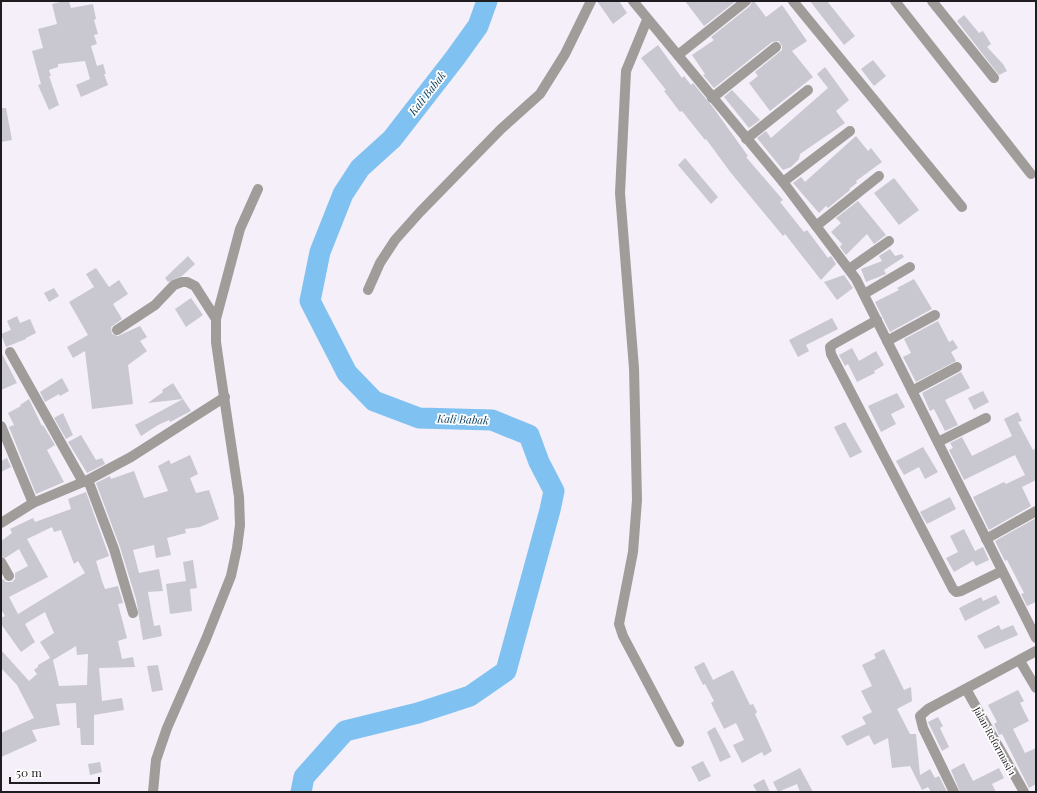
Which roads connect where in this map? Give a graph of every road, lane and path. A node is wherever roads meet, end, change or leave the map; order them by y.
1 (591, 1) edge
2 (633, 1) edge
3 (746, 1) edge
4 (793, 1) edge
5 (895, 1) edge
6 (932, 1) edge
7 (647, 20) junction
8 (776, 46) dead end
9 (678, 56) junction
10 (994, 78) dead end
11 (808, 90) dead end
12 (712, 98) junction
13 (850, 130) dead end
14 (746, 140) junction
15 (1031, 174) dead end
16 (879, 176) dead end
17 (783, 182) junction
18 (258, 189) dead end
19 (962, 207) dead end
20 (816, 226) junction
21 (889, 241) dead end
22 (910, 267) dead end
23 (849, 269) junction
24 (368, 290) dead end
25 (864, 294) junction
26 (935, 316) dead end
27 (216, 319) junction
28 (877, 320) junction
29 (117, 330) dead end
30 (887, 341) junction
31 (10, 352) dead end
32 (957, 367) dead end
33 (912, 391) junction
34 (225, 397) junction
35 (986, 418) dead end
36 (1, 426) edge
37 (938, 442) junction
38 (85, 481) junction
39 (33, 503) junction
40 (1036, 511) edge
41 (1, 523) edge
42 (986, 539) junction
43 (1, 562) edge
44 (1002, 571) junction
45 (9, 576) dead end
46 (133, 614) dead end
47 (1036, 638) edge
48 (1036, 651) edge
49 (1020, 661) junction
50 (1036, 688) edge
51 (966, 689) junction
52 (679, 742) dead end
53 (153, 792) edge
54 (954, 792) edge
55 (1024, 792) edge

1 - 24 street
2 - 7 street
3 - 9 street
4 - 19 street
5 - 15 street
6 - 10 street
7 - 9 street
7 - 52 street
8 - 12 street
9 - 12 street
11 - 14 street
12 - 14 street
13 - 17 street
14 - 17 street
16 - 20 street
17 - 20 street
18 - 27 street
20 - 23 street
21 - 23 street
22 - 25 street
23 - 25 street
25 - 28 street
26 - 30 street
27 - 29 street
27 - 34 street
28 - 30 street
28 - 44 street
30 - 33 street
31 - 38 street
32 - 33 street
33 - 37 street
34 - 38 street
34 - 53 street
35 - 37 street
36 - 39 street
37 - 42 street
38 - 39 street
38 - 46 street
39 - 41 street
40 - 42 street
42 - 44 street
43 - 45 street
44 - 47 street
48 - 49 street
49 - 50 street
49 - 51 street
51 - 54 street
51 - 55 street, Jalan Reformasi 1

